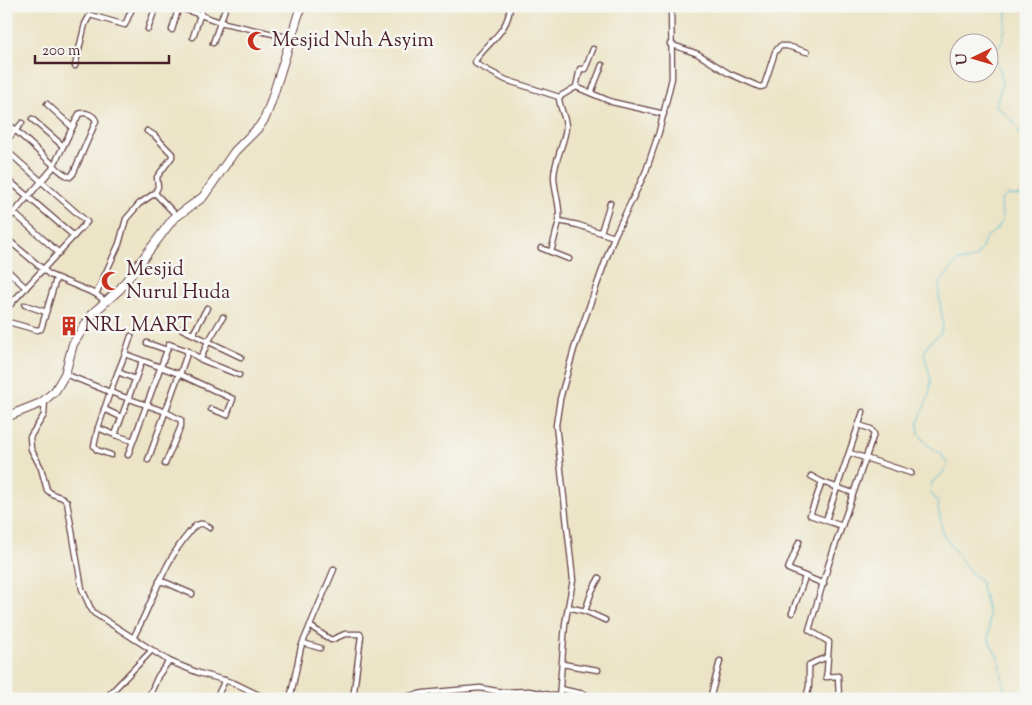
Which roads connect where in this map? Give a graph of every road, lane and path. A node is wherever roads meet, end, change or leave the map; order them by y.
1 (132, 6) edge
2 (156, 6) edge
3 (203, 6) edge
4 (226, 6) edge
5 (302, 6) edge
6 (510, 6) edge
7 (671, 6) edge
8 (178, 7) edge
9 (200, 15) junction
10 (220, 22) junction
11 (148, 29) dead end
12 (172, 30) dead end
13 (192, 38) dead end
14 (292, 38) junction
15 (213, 43) dead end
16 (670, 44) junction
17 (593, 49) dead end
18 (807, 52) dead end
19 (602, 64) dead end
20 (75, 66) dead end
21 (576, 87) junction
22 (591, 94) junction
23 (559, 97) junction
24 (47, 104) dead end
25 (664, 114) junction
26 (32, 119) dead end
27 (6, 122) edge
28 (22, 123) dead end
29 (72, 127) junction
30 (16, 130) junction
31 (147, 132) dead end
32 (6, 141) edge
33 (63, 146) junction
34 (6, 150) edge
35 (54, 165) junction
36 (6, 178) edge
37 (42, 182) junction
38 (155, 193) junction
39 (28, 198) junction
40 (610, 203) dead end
41 (6, 206) edge
42 (15, 213) junction
43 (176, 215) junction
44 (559, 221) junction
45 (6, 222) edge
46 (601, 232) junction
47 (74, 236) junction
48 (614, 237) junction
49 (6, 238) edge
50 (542, 248) dead end
51 (550, 252) junction
52 (58, 253) junction
53 (570, 259) dead end
54 (6, 270) edge
55 (42, 270) junction
56 (56, 279) junction
57 (26, 288) junction
58 (96, 294) junction
59 (6, 298) edge
60 (106, 302) junction
61 (12, 303) junction
62 (25, 306) dead end
63 (207, 308) dead end
64 (6, 309) edge
65 (46, 312) junction
66 (223, 317) dead end
67 (12, 323) dead end
68 (182, 329) dead end
69 (194, 334) junction
70 (131, 336) dead end
71 (208, 342) junction
72 (147, 343) dead end
73 (167, 350) junction
74 (188, 351) junction
75 (125, 354) junction
76 (241, 357) dead end
77 (201, 358) junction
78 (142, 361) junction
79 (160, 368) junction
80 (118, 372) junction
81 (65, 374) junction
82 (180, 374) junction
83 (239, 375) dead end
84 (135, 379) junction
85 (110, 392) junction
86 (128, 397) junction
87 (45, 400) junction
88 (147, 404) junction
89 (104, 409) junction
90 (210, 409) dead end
91 (166, 412) junction
92 (863, 412) dead end
93 (6, 417) edge
94 (121, 417) junction
95 (859, 425) junction
96 (98, 428) junction
97 (114, 435) junction
98 (133, 441) junction
99 (850, 453) junction
100 (111, 455) dead end
101 (128, 455) dead end
102 (866, 458) junction
103 (148, 460) dead end
104 (165, 464) dead end
105 (912, 474) dead end
106 (811, 476) dead end
107 (822, 482) junction
108 (838, 487) junction
109 (853, 493) junction
110 (826, 520) junction
111 (842, 526) junction
112 (210, 528) dead end
113 (798, 542) dead end
114 (334, 569) dead end
115 (805, 576) junction
116 (599, 578) dead end
117 (159, 581) junction
118 (824, 584) junction
119 (192, 594) dead end
120 (568, 607) junction
121 (585, 611) junction
122 (792, 613) dead end
123 (605, 620) dead end
124 (310, 626) junction
125 (133, 638) junction
126 (303, 643) junction
127 (320, 648) dead end
128 (152, 650) junction
129 (828, 657) junction
130 (169, 661) junction
131 (720, 661) dead end
132 (562, 664) junction
133 (598, 670) dead end
134 (225, 680) junction
135 (560, 690) junction
136 (532, 692) junction
137 (559, 698) edge
138 (105, 699) edge
139 (148, 699) edge
140 (216, 699) edge
141 (267, 699) edge
142 (290, 699) edge
143 (353, 699) edge
144 (395, 699) edge
145 (531, 699) edge
146 (596, 699) edge
147 (710, 699) edge
148 (806, 699) edge
149 (839, 699) edge

1 - 20 street
2 - 11 street
3 - 9 street
4 - 10 street
5 - 14 main road
6 - 23 street
7 - 16 street
8 - 9 street
8 - 12 street
9 - 10 street
9 - 13 street
10 - 14 street
10 - 15 street
14 - 43 main road
16 - 18 street
16 - 25 street
17 - 21 street
19 - 22 street
21 - 22 street
21 - 23 street
22 - 25 street
23 - 44 street
24 - 29 street
25 - 48 street
26 - 33 street
27 - 30 street
28 - 30 street
29 - 33 street
29 - 35 street
30 - 32 street
30 - 35 street
31 - 38 street
33 - 35 street
34 - 37 street
35 - 37 street
36 - 39 street
37 - 39 street
37 - 47 street
38 - 43 street
38 - 58 street
39 - 42 street
39 - 47 street
40 - 46 street
41 - 42 street
42 - 45 street
42 - 52 street
43 - 60 main road
44 - 46 street
44 - 51 street
46 - 48 street
47 - 52 street
48 - 120 street
49 - 55 street
50 - 51 street
51 - 53 street
52 - 55 street
54 - 57 street
55 - 56 street
55 - 57 street
56 - 58 street
56 - 65 street
57 - 61 street
58 - 60 street
59 - 61 street
60 - 81 main road
61 - 64 street
62 - 65 street
63 - 69 street
65 - 67 street
66 - 71 street
68 - 69 street
69 - 71 street
70 - 75 street
71 - 76 street
71 - 77 street
72 - 73 street
73 - 74 street
73 - 79 street
74 - 77 street
74 - 82 street
75 - 78 street
75 - 80 street
77 - 83 street
78 - 79 street
78 - 84 street
79 - 82 street
79 - 88 street
80 - 84 street
80 - 85 street
81 - 85 street
81 - 87 main road
82 - 90 street
82 - 91 street
84 - 86 street
85 - 86 street
85 - 89 street
86 - 88 street
86 - 94 street
87 - 93 main road
87 - 125 street
88 - 91 street
88 - 98 street
89 - 94 street
89 - 96 street
91 - 103 street
91 - 104 street
92 - 95 street
94 - 97 street
95 - 99 street
95 - 102 street
96 - 97 street
96 - 100 street
97 - 98 street
98 - 101 street
99 - 102 street
99 - 108 street
102 - 105 street
102 - 109 street
106 - 107 street
107 - 108 street
107 - 110 street
108 - 109 street
108 - 110 street
109 - 111 street
110 - 111 street
111 - 118 street
112 - 117 street
113 - 115 street
114 - 124 street
115 - 118 street
115 - 122 street
116 - 121 street
117 - 119 street
117 - 125 street
118 - 129 street
120 - 121 street
120 - 132 street
121 - 123 street
124 - 126 street
124 - 143 street
125 - 128 street
126 - 127 street
126 - 142 street
128 - 130 street
128 - 138 street
129 - 148 street
129 - 149 street
130 - 134 street
130 - 139 street
131 - 147 street
132 - 133 street
132 - 135 street
134 - 140 street
134 - 141 street
135 - 137 street
135 - 146 street
136 - 137 street
136 - 144 street
136 - 145 street

